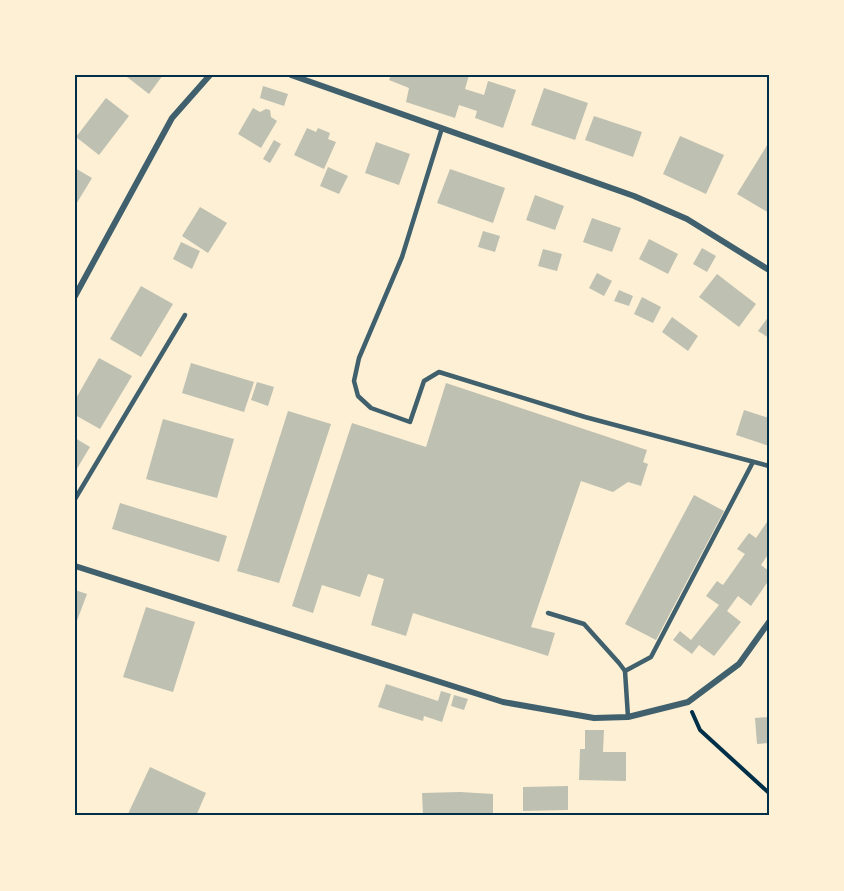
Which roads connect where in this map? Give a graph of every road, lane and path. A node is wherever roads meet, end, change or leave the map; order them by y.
1 (210, 75) edge
2 (291, 75) edge
3 (442, 128) junction
4 (769, 270) edge
5 (75, 296) edge
6 (185, 315) dead end
7 (753, 462) junction
8 (769, 466) edge
9 (75, 499) edge
10 (75, 566) edge
11 (548, 613) dead end
12 (769, 622) edge
13 (625, 670) junction
14 (688, 702) junction
15 (628, 717) junction
16 (769, 793) edge

1 - 5 street
2 - 3 street
3 - 4 street
3 - 7 lane
6 - 9 lane
7 - 8 lane
7 - 13 lane
10 - 15 street
11 - 13 lane
12 - 14 street
13 - 15 lane
14 - 15 street
14 - 16 path

